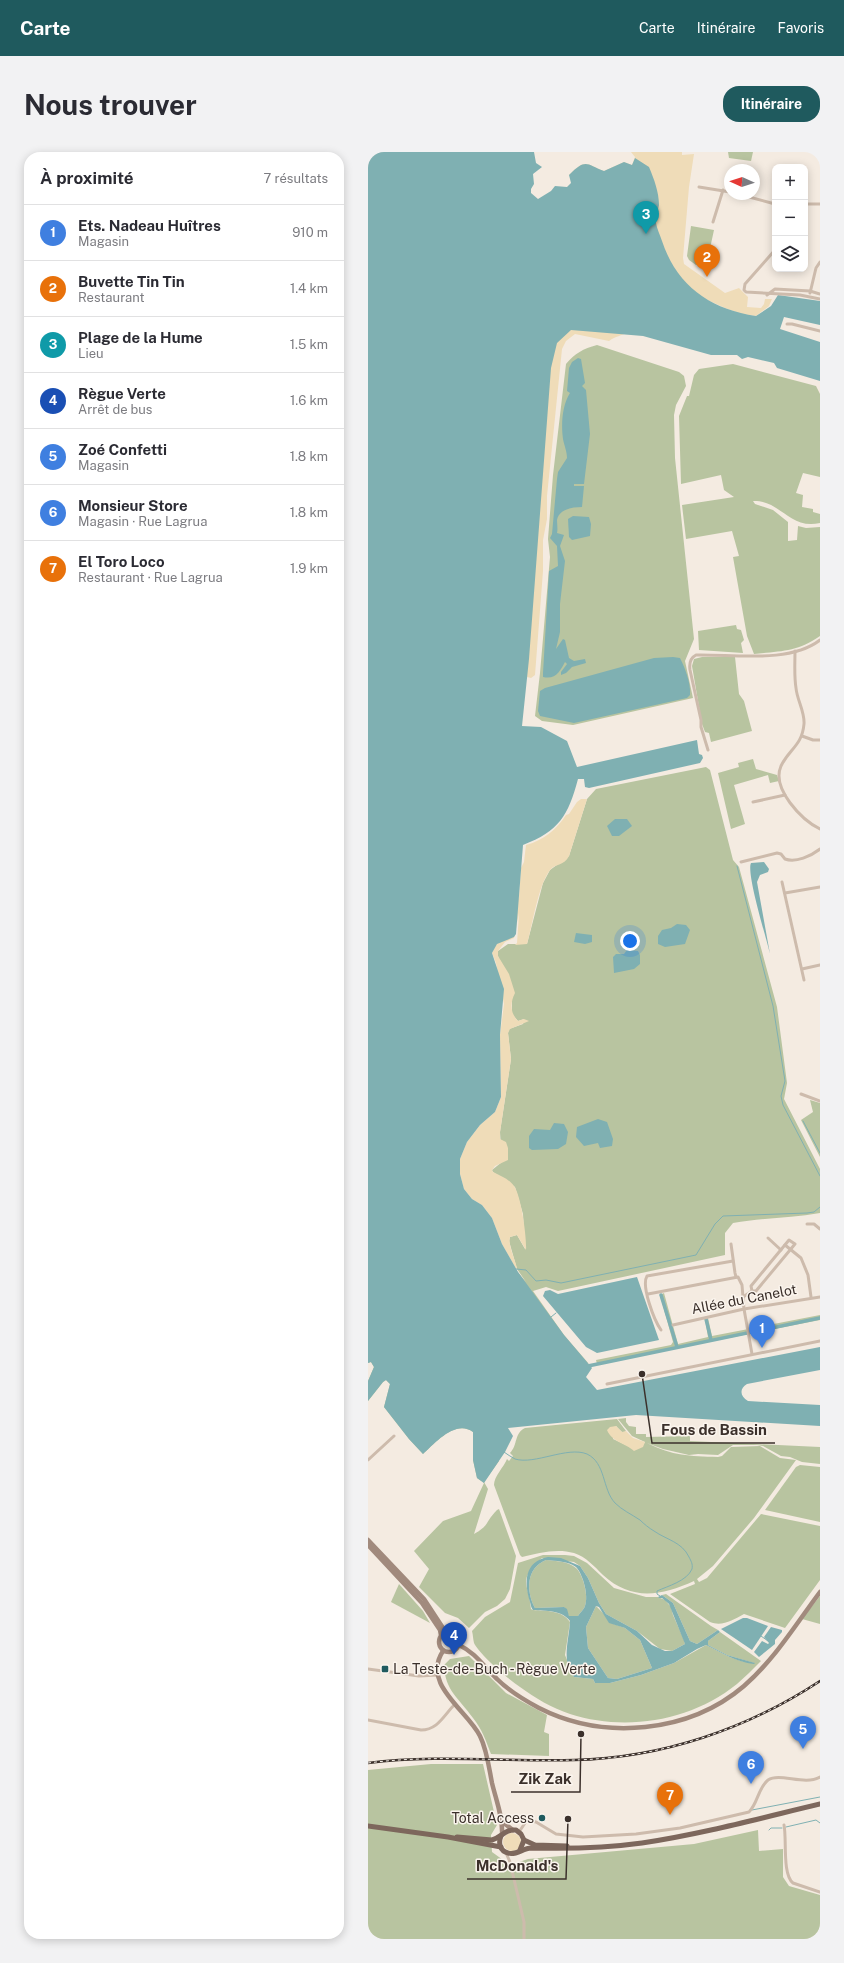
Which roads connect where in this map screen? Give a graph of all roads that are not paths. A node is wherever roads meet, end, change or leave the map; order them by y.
1 (699, 188) dead end
2 (722, 190) joint
3 (760, 200) edge
4 (772, 203) edge
5 (808, 204) edge
6 (820, 204) edge
7 (713, 222) dead end
8 (772, 253) edge
9 (820, 262) edge
10 (810, 291) junction
11 (820, 294) edge
12 (767, 295) junction
13 (809, 296) junction
14 (820, 299) edge
15 (787, 324) dead end
16 (820, 331) edge
17 (820, 640) edge
18 (795, 651) junction
19 (802, 736) junction
20 (820, 740) edge
21 (708, 750) dead end
22 (785, 795) junction
23 (753, 802) dead end
24 (820, 830) edge
25 (820, 849) edge
26 (741, 862) dead end
27 (782, 882) dead end
28 (820, 887) edge
29 (785, 893) junction
30 (820, 965) edge
31 (802, 969) junction
32 (804, 980) dead end
33 (801, 1094) dead end
34 (820, 1101) edge
35 (807, 1224) dead end
36 (820, 1229) edge
37 (768, 1238) dead end
38 (731, 1244) dead end
39 (785, 1245) junction
40 (790, 1249) junction
41 (781, 1250) junction
42 (733, 1261) junction
43 (736, 1277) junction
44 (752, 1291) junction
45 (648, 1294) junction
46 (743, 1297) junction
47 (812, 1297) junction
48 (820, 1297) edge
49 (744, 1309) junction
50 (673, 1325) dead end
51 (661, 1330) dead end
52 (820, 1341) edge
53 (752, 1354) junction
54 (608, 1384) dead end
55 (394, 1436) dead end
56 (368, 1460) edge
57 (368, 1540) edge
58 (368, 1545) edge
59 (820, 1592) edge
60 (448, 1631) junction
61 (441, 1635) junction
62 (459, 1645) junction
63 (443, 1651) junction
64 (368, 1669) edge
65 (438, 1675) junction
66 (455, 1704) junction
67 (368, 1720) edge
68 (820, 1777) edge
69 (820, 1804) edge
70 (500, 1815) junction
71 (784, 1825) dead end
72 (368, 1826) edge
73 (516, 1831) junction
74 (502, 1835) junction
75 (448, 1837) junction
76 (524, 1840) junction
77 (501, 1847) junction
78 (582, 1847) junction
79 (505, 1852) junction
80 (517, 1852) junction
81 (510, 1865) junction
82 (820, 1892) edge
83 (524, 1939) edge

1 - 2 street
2 - 7 street
3 - 4 street
5 - 6 street
8 - 12 street
9 - 10 street
10 - 11 street
10 - 12 street
10 - 13 street
12 - 13 street
13 - 14 street
15 - 16 street
17 - 18 street
18 - 19 street
18 - 21 street
19 - 20 street
19 - 22 street
22 - 23 street
22 - 24 street
25 - 26 street
27 - 29 street
28 - 29 street
29 - 31 street
30 - 31 street
31 - 32 street
33 - 34 street
35 - 36 street
37 - 41 street
38 - 42 street
39 - 40 street
39 - 40 street
39 - 41 street
40 - 44 street
40 - 47 street
41 - 44 street
42 - 43 street
42 - 45 street
43 - 45 street
43 - 46 street
44 - 46 street
45 - 51 street
46 - 49 street
47 - 48 street, Allée du Canelot
47 - 49 street, Allée du Canelot
49 - 50 street, Allée du Canelot
49 - 53 street
52 - 53 street
53 - 54 street
55 - 56 street
57 - 60 main road
58 - 61 main road
59 - 62 main road
60 - 61 main road
60 - 62 main road
61 - 63 main road
62 - 63 main road
63 - 65 main road
64 - 65 street
65 - 66 main road
66 - 67 street
66 - 70 main road
68 - 73 street
69 - 78 main road
70 - 73 main road
70 - 74 main road
71 - 82 street
72 - 75 main road
73 - 74 main road
73 - 76 main road
74 - 75 main road
74 - 77 main road
75 - 77 main road
76 - 78 main road
76 - 80 main road
77 - 79 main road
78 - 80 main road
79 - 80 main road
79 - 81 street
80 - 81 street
81 - 83 street

